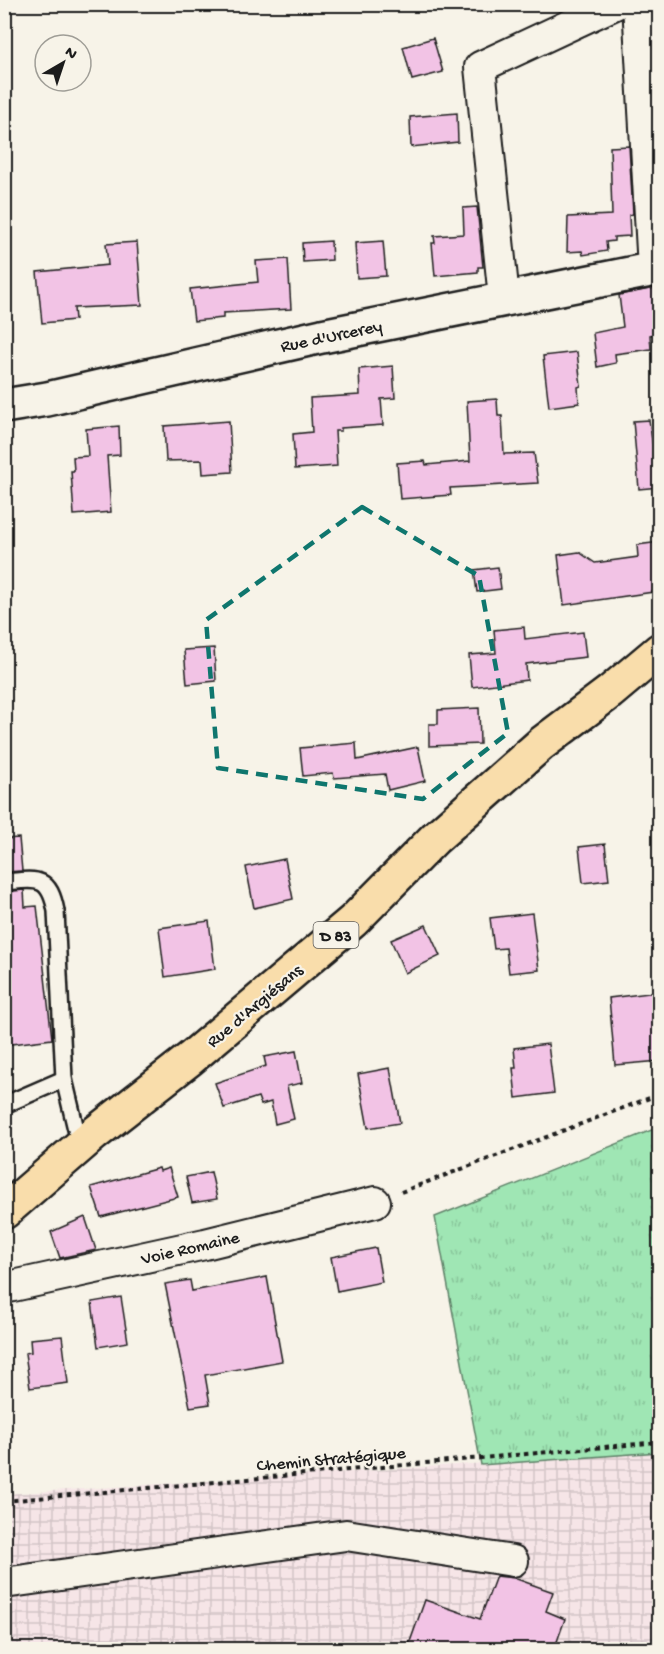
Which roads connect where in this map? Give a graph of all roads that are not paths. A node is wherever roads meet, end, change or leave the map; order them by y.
1 (615, 4) edge
2 (638, 4) edge
3 (656, 268) edge
4 (504, 298) junction
5 (4, 406) edge
6 (660, 650) edge
7 (4, 882) edge
8 (64, 1079) junction
9 (4, 1105) edge
10 (80, 1146) junction
11 (375, 1202) road end
12 (4, 1212) edge
13 (4, 1288) edge
14 (513, 1561) dead end
15 (4, 1583) edge

1 - 4 street
2 - 3 street
3 - 4 street, Rue d'Urcerey
4 - 5 street, Rue d'Urcerey
6 - 10 main road, Rue d'Argiésans / D 83
7 - 8 lane
8 - 9 lane
8 - 10 lane
10 - 12 main road, Rue d'Argiésans / D 83
11 - 13 street, Voie Romaine
14 - 15 street

